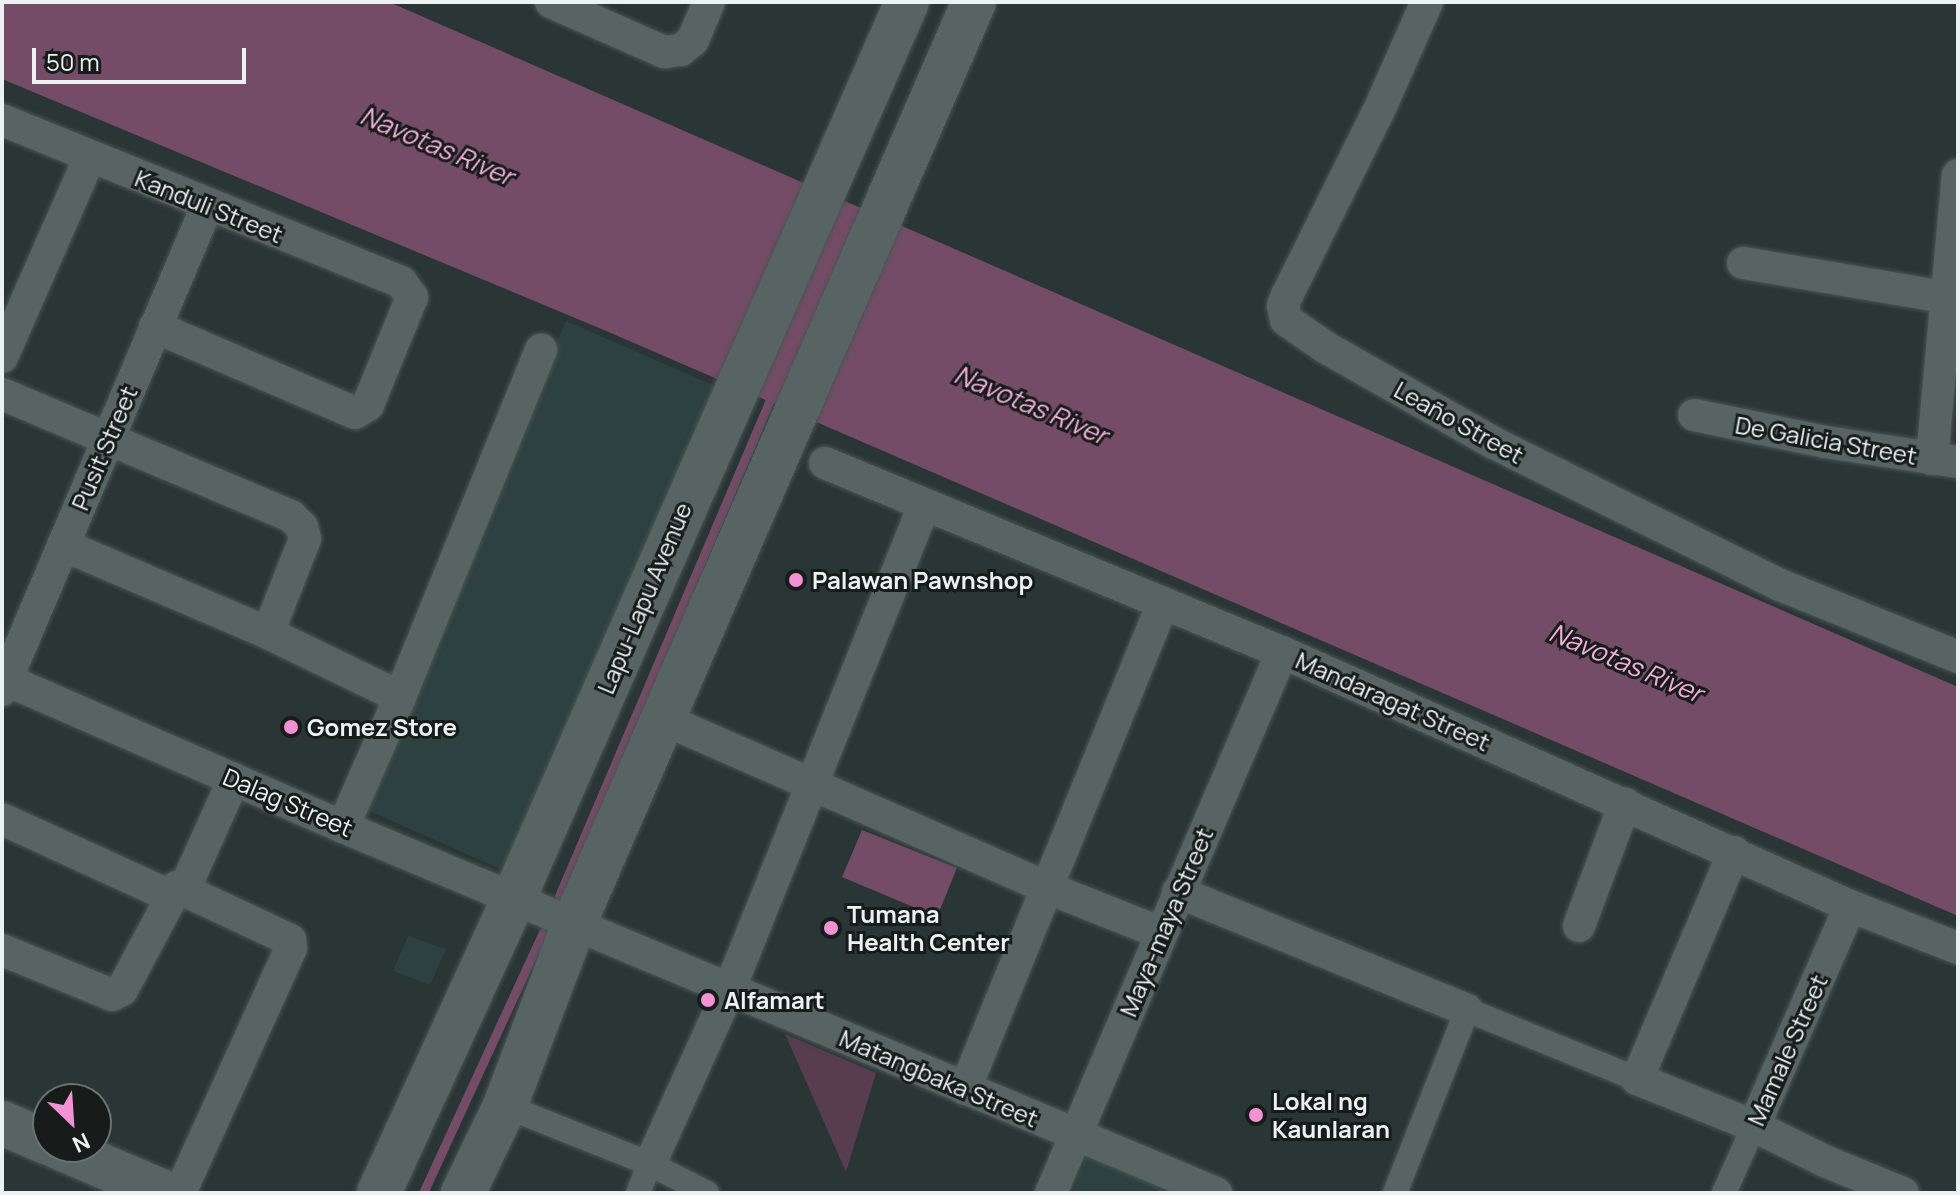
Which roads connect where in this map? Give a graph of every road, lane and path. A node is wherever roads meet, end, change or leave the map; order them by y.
1 (551, 2) edge
2 (709, 2) edge
3 (907, 2) edge
4 (974, 2) edge
5 (1427, 2) edge
6 (2, 120) edge
7 (90, 157) junction
8 (1958, 175) edge
9 (207, 206) junction
10 (1743, 263) dead end
11 (1949, 298) junction
12 (155, 327) junction
13 (541, 349) dead end
14 (2, 357) edge
15 (2, 394) edge
16 (1694, 415) dead end
17 (107, 440) junction
18 (1945, 460) edge
19 (825, 463) dead end
20 (924, 506) junction
21 (63, 545) junction
22 (1163, 603) junction
23 (268, 633) junction
24 (1282, 652) junction
25 (1958, 657) edge
26 (3, 683) edge
27 (400, 697) junction
28 (663, 719) junction
29 (234, 779) junction
30 (811, 784) junction
31 (1625, 803) junction
32 (2, 819) edge
33 (343, 827) junction
34 (1734, 852) junction
35 (1048, 888) junction
36 (1178, 892) junction
37 (178, 894) junction
38 (514, 898) junction
39 (1850, 906) junction
40 (574, 924) junction
41 (1579, 926) dead end
42 (1161, 933) junction
43 (1958, 948) edge
44 (2, 950) edge
45 (730, 988) junction
46 (1467, 1010) junction
47 (1637, 1079) junction
48 (965, 1089) junction
49 (505, 1106) junction
50 (2, 1123) edge
51 (1754, 1126) junction
52 (1076, 1135) junction
53 (32, 1136) edge
54 (96, 1163) edge
55 (650, 1164) junction
56 (166, 1193) edge
57 (180, 1193) edge
58 (379, 1193) edge
59 (463, 1193) edge
60 (638, 1193) edge
61 (707, 1193) edge
62 (1051, 1193) edge
63 (1216, 1193) edge
64 (1395, 1193) edge
65 (1724, 1193) edge
66 (1903, 1193) edge

1 - 2 street
3 - 38 main road, Lapu-Lapu Avenue
4 - 28 main road
5 - 25 street, Leaño Street
6 - 7 street, Kanduli Street
7 - 9 street, Kanduli Street
7 - 14 street
8 - 11 street
9 - 12 street, Pusit Street
9 - 12 street, Kanduli Street
10 - 11 street
11 - 18 street
12 - 17 street, Pusit Street
13 - 27 street
15 - 17 street
16 - 18 street, De Galicia Street
17 - 21 street, Pusit Street
17 - 23 street
19 - 20 street, Mandaragat Street
20 - 22 street, Mandaragat Street
20 - 30 street
21 - 23 street
21 - 26 street, Pusit Street
22 - 24 street, Mandaragat Street
22 - 35 street
23 - 27 street
24 - 31 street, Mandaragat Street
24 - 36 street, Maya-maya Street
26 - 29 street, Dalag Street
27 - 33 street
28 - 30 street
28 - 40 main road
29 - 33 street, Dalag Street
29 - 37 street
30 - 35 street
30 - 45 street
31 - 34 street, Mandaragat Street
31 - 41 street
32 - 37 street
33 - 38 street, Dalag Street
34 - 39 street, Mandaragat Street
34 - 47 street
35 - 42 street
35 - 48 street
36 - 42 street, Maya-maya Street
36 - 46 street
37 - 44 street
37 - 57 street
38 - 40 street, Dalag Street
38 - 58 main road, Lapu-Lapu Avenue
39 - 43 street, Mandaragat Street
39 - 51 street, Mamale Street
40 - 45 street, Matangbaka Street
40 - 49 main road
42 - 52 street, Maya-maya Street
45 - 48 street, Matangbaka Street
45 - 55 street
46 - 47 street
46 - 64 street
47 - 51 street
48 - 52 street, Matangbaka Street
49 - 55 street
49 - 59 main road
50 - 53 main road
51 - 65 street, Mamale Street
51 - 66 street
52 - 62 street, Maya-maya Street
52 - 63 street, Matangbaka Street
54 - 56 main road
55 - 60 street
55 - 61 street

